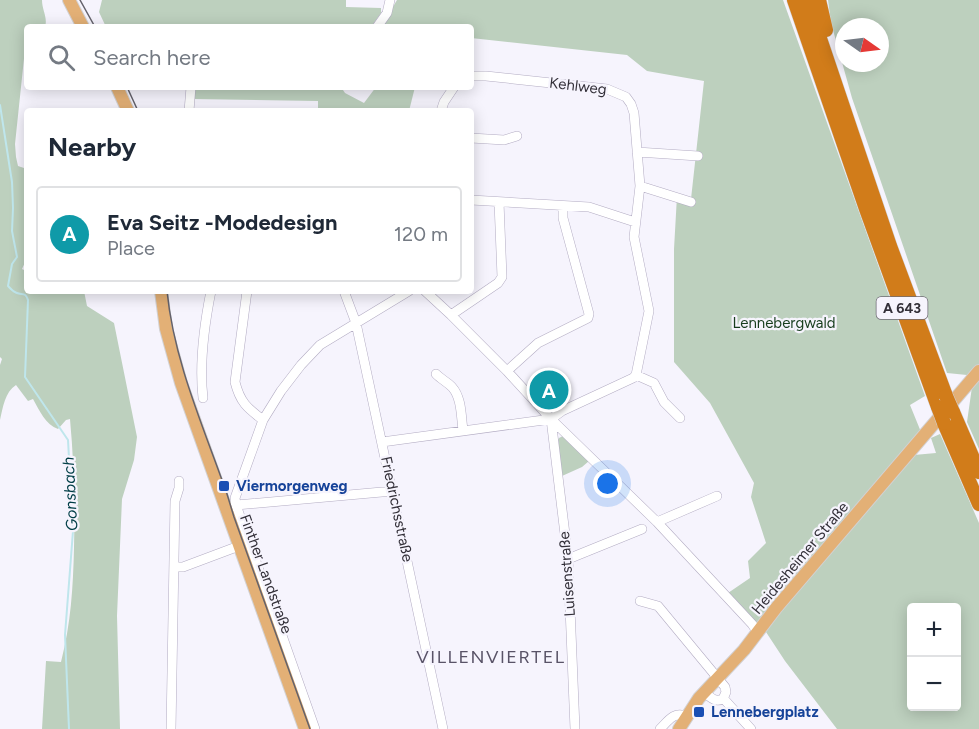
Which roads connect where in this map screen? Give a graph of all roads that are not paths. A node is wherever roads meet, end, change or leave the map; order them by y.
1 (69, 0) edge
2 (390, 0) edge
3 (789, 0) edge
4 (794, 0) edge
5 (807, 0) edge
6 (819, 0) edge
7 (81, 24) edge
8 (379, 24) edge
9 (805, 31) junction
10 (474, 76) edge
11 (834, 79) junction
12 (118, 90) edge
13 (190, 90) edge
14 (452, 90) edge
15 (127, 108) edge
16 (185, 108) edge
17 (442, 108) edge
18 (517, 136) dead end
19 (474, 138) edge
20 (637, 152) junction
21 (698, 156) dead end
22 (640, 186) junction
23 (474, 200) edge
24 (499, 202) junction
25 (692, 202) dead end
26 (563, 206) junction
27 (636, 222) junction
28 (161, 294) edge
29 (211, 294) edge
30 (247, 294) edge
31 (345, 294) edge
32 (404, 294) edge
33 (428, 294) edge
34 (451, 315) junction
35 (356, 323) junction
36 (507, 371) junction
37 (979, 371) edge
38 (436, 374) dead end
39 (636, 375) junction
40 (203, 398) dead end
41 (942, 401) junction
42 (680, 418) dead end
43 (949, 418) junction
44 (551, 419) junction
45 (263, 420) junction
46 (463, 430) junction
47 (382, 442) junction
48 (979, 472) edge
49 (179, 481) dead end
50 (393, 491) junction
51 (717, 496) dead end
52 (979, 504) edge
53 (231, 507) junction
54 (657, 522) junction
55 (642, 529) dead end
56 (239, 546) junction
57 (568, 559) junction
58 (175, 567) junction
59 (640, 601) dead end
60 (758, 633) junction
61 (716, 679) junction
62 (704, 692) junction
63 (723, 698) junction
64 (686, 716) junction
65 (171, 729) edge
66 (305, 729) edge
67 (315, 729) edge
68 (443, 729) edge
69 (575, 729) edge
70 (660, 729) edge
71 (679, 729) edge
72 (751, 729) edge

1 - 7 main road
2 - 8 street
3 - 9 highway
4 - 9 highway, A 643
5 - 11 highway, A 643
6 - 11 highway
9 - 41 highway, A 643
10 - 20 street, Kehlweg
11 - 41 highway, A 643
12 - 15 main road
13 - 16 street
14 - 17 street
18 - 19 street
20 - 21 street
20 - 22 street, Kehlweg
22 - 25 street
22 - 27 street, Kehlweg
23 - 24 street
24 - 26 street
24 - 34 street
26 - 27 street
26 - 36 street
27 - 39 street, Kehlweg
28 - 53 main road, Finther Landstraße
29 - 40 street
30 - 45 street
31 - 35 street, Friedrichsstraße
32 - 35 street
33 - 34 street
34 - 36 street
35 - 45 street
35 - 47 street, Friedrichsstraße
36 - 44 street
37 - 60 main road, Heidesheimer Straße
38 - 46 street
39 - 42 street
39 - 44 street
41 - 43 highway, A 643, bridge
43 - 48 highway, A 643
43 - 52 highway, A 643
44 - 46 street
44 - 54 street
44 - 57 street, Luisenstraße
45 - 53 street
46 - 47 street
47 - 50 street, Friedrichsstraße
49 - 58 street
50 - 53 street
50 - 68 street, Friedrichsstraße
51 - 54 street
53 - 56 main road, Finther Landstraße
53 - 67 street, Finther Landstraße
54 - 60 street
55 - 57 street
56 - 58 street
56 - 66 main road, Finther Landstraße
57 - 69 street, Luisenstraße
58 - 65 street
59 - 61 street
60 - 61 main road, Heidesheimer Straße
61 - 62 main road, Heidesheimer Straße
61 - 63 street
62 - 63 street
62 - 64 main road, Heidesheimer Straße
63 - 72 street
64 - 70 street
64 - 71 main road, Heidesheimer Straße

